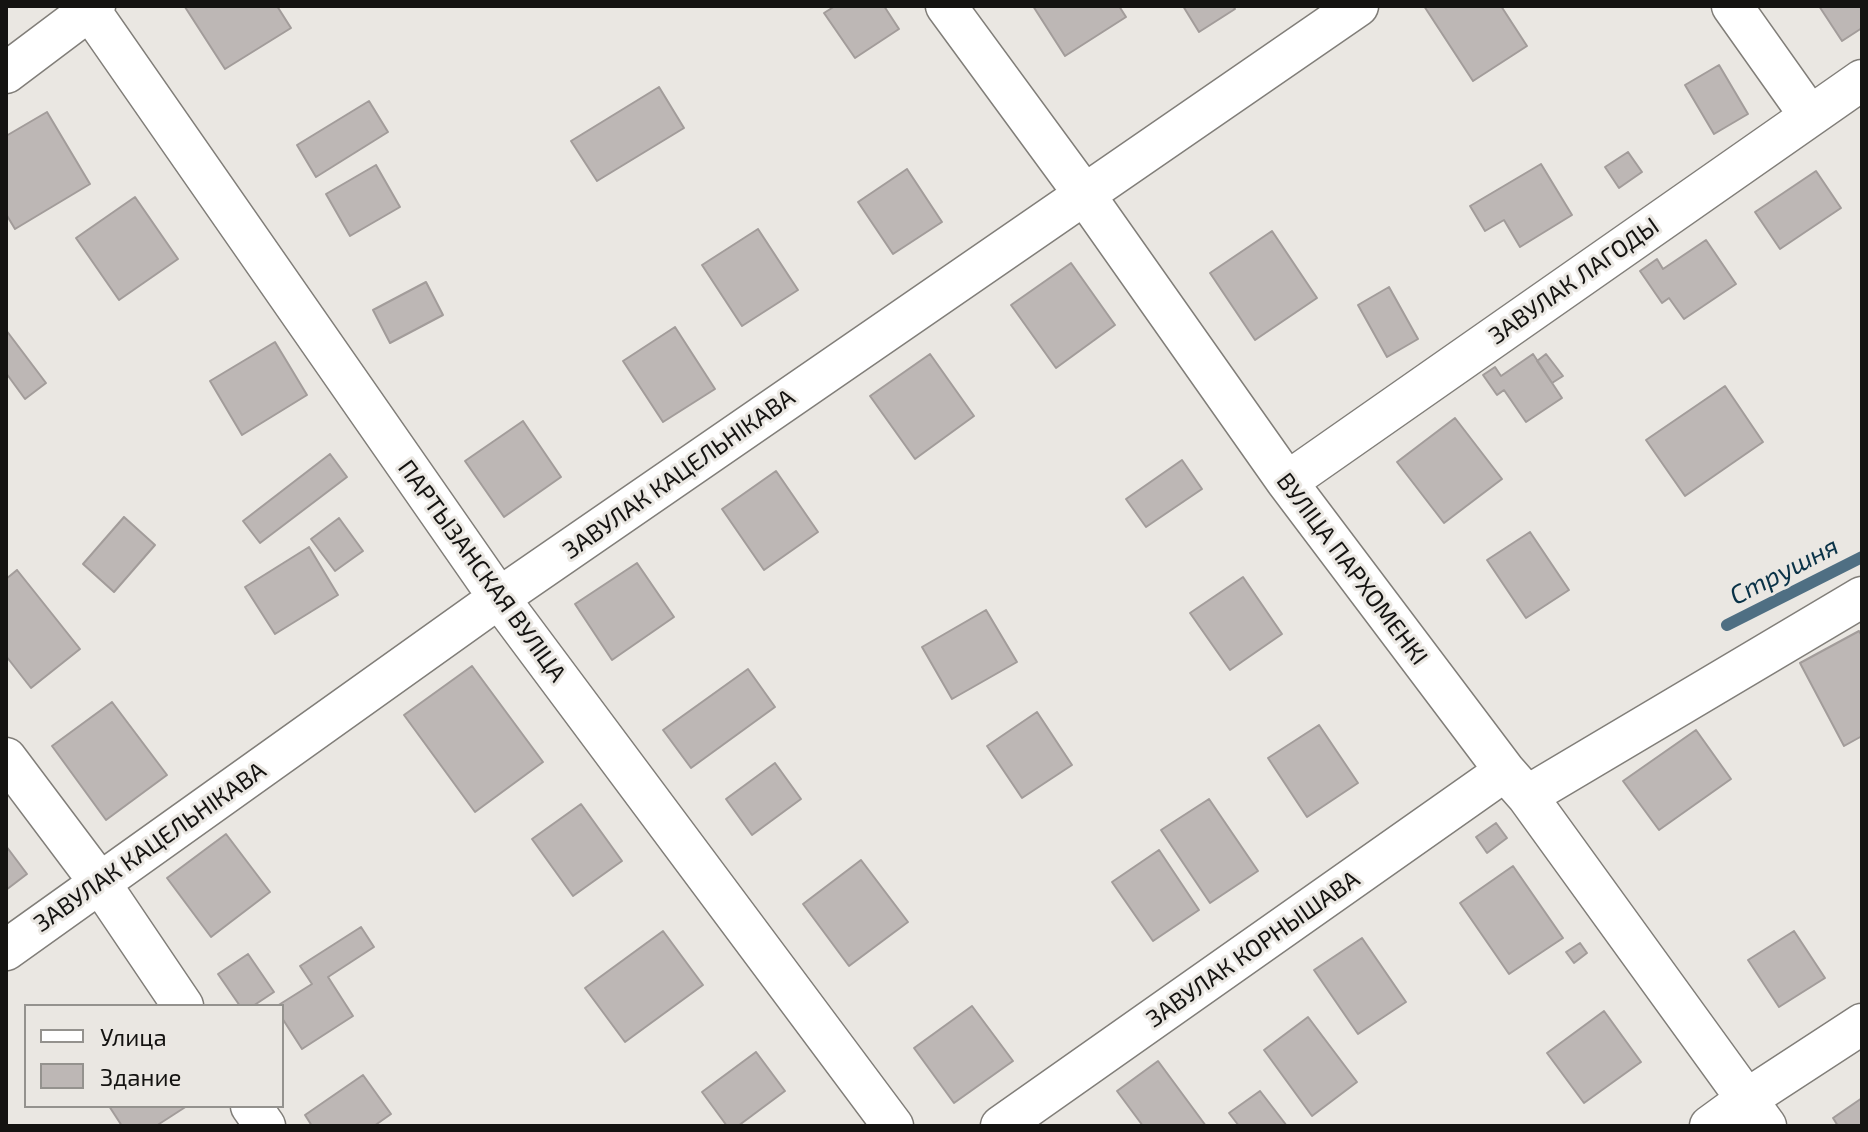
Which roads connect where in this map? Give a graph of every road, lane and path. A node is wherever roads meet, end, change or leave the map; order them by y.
1 (946, 6) edge
2 (1358, 6) edge
3 (1732, 6) edge
4 (90, 7) edge
5 (6, 73) edge
6 (1862, 80) edge
7 (1810, 116) junction
8 (1084, 194) junction
9 (1287, 482) junction
10 (1862, 597) edge
11 (499, 598) junction
12 (6, 758) edge
13 (1516, 784) junction
14 (100, 883) junction
15 (6, 950) edge
16 (182, 1004) edge
17 (1862, 1024) edge
18 (252, 1108) edge
19 (1757, 1112) edge
20 (265, 1126) edge
21 (893, 1126) edge
22 (1001, 1126) edge
23 (1710, 1126) edge

1 - 8 street, ВУЛІЦА ПАРХОМЕНКІ
2 - 8 street, ЗАВУЛАК КАЦЕЛЬНІКАВА
3 - 7 street
4 - 5 street
4 - 11 street, ПАРТЫЗАНСКАЯ ВУЛІЦА
6 - 7 street, ЗАВУЛАК ЛАГОДЫ
7 - 9 street, ЗАВУЛАК ЛАГОДЫ
8 - 9 street, ВУЛІЦА ПАРХОМЕНКІ
8 - 11 street, ЗАВУЛАК КАЦЕЛЬНІКАВА
9 - 13 street, ВУЛІЦА ПАРХОМЕНКІ
10 - 13 street, ЗАВУЛАК КОРНЫШАВА
11 - 14 street, ЗАВУЛАК КАЦЕЛЬНІКАВА
11 - 21 street, ПАРТЫЗАНСКАЯ ВУЛІЦА
12 - 14 street
13 - 19 street, ВУЛІЦА ПАРХОМЕНКІ
13 - 22 street, ЗАВУЛАК КОРНЫШАВА
14 - 15 street, ЗАВУЛАК КАЦЕЛЬНІКАВА
14 - 16 street
17 - 19 street
18 - 20 street
19 - 23 street

